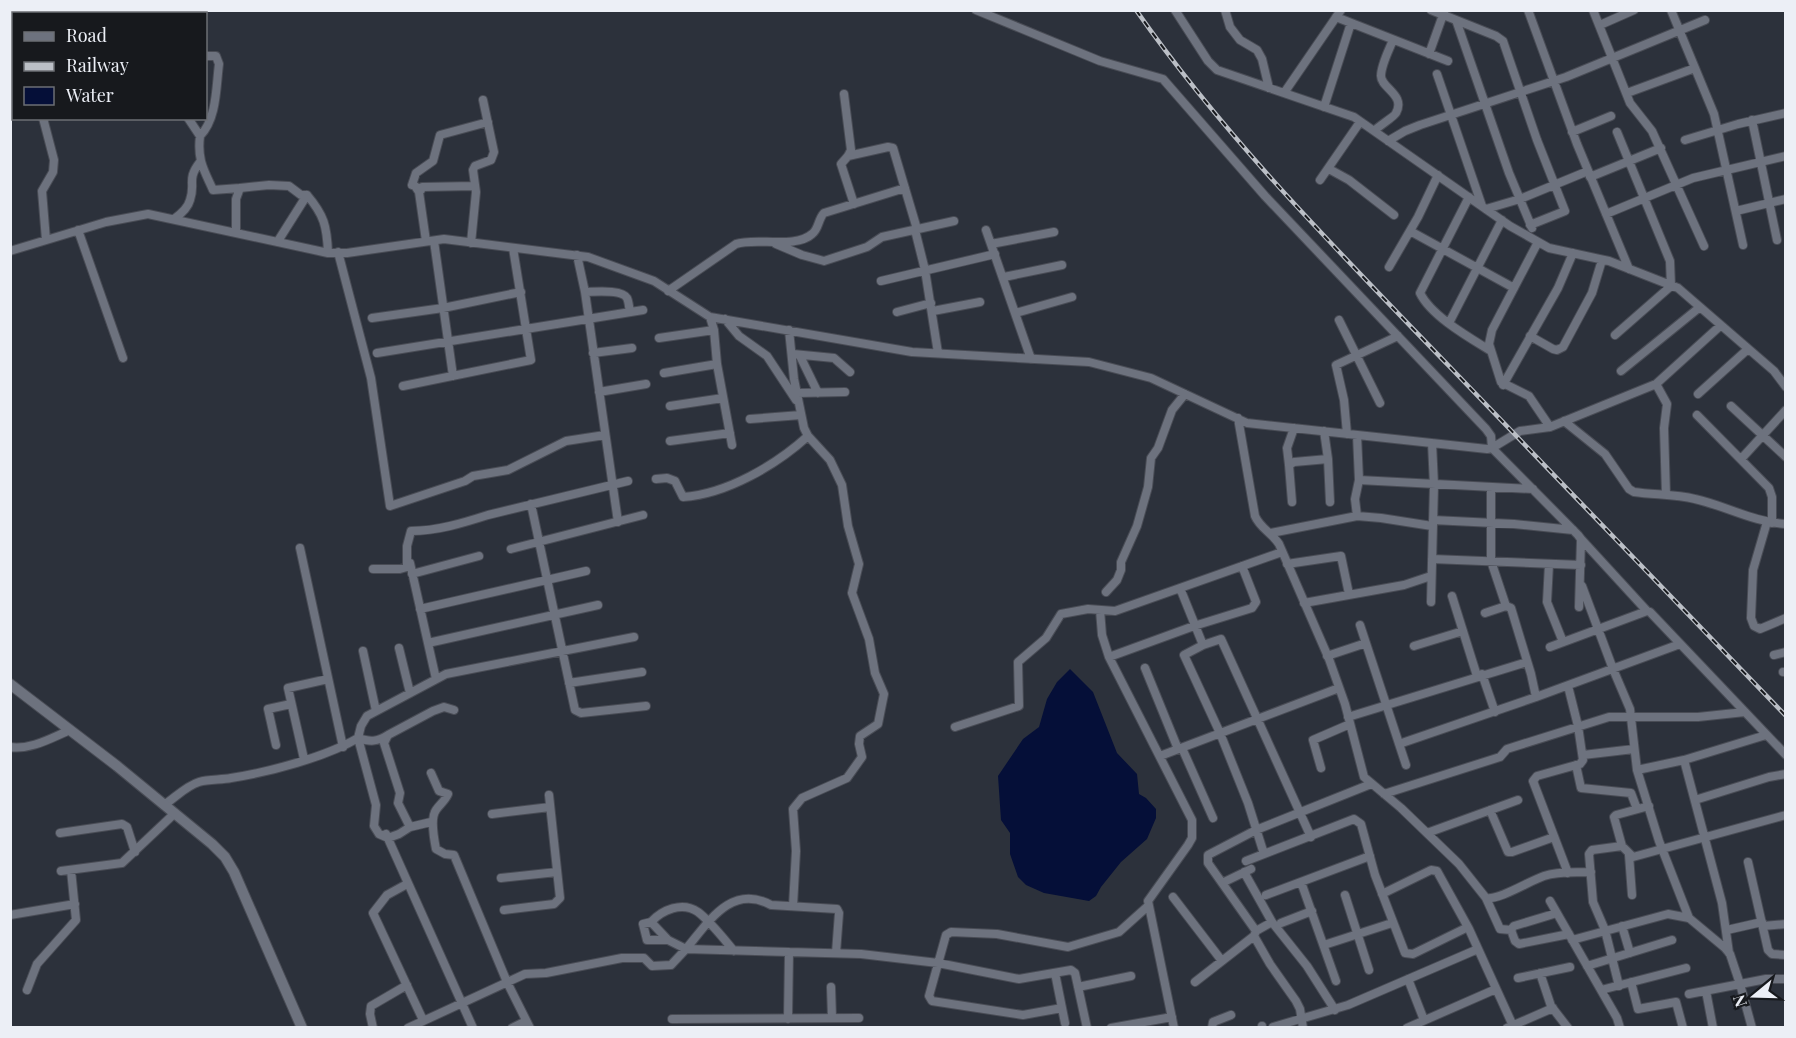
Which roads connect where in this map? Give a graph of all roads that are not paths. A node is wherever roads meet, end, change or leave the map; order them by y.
1 (976, 10) edge
2 (1175, 10) edge
3 (1225, 10) edge
4 (1431, 10) edge
5 (1528, 10) edge
6 (1593, 10) edge
7 (1634, 10) edge
8 (1671, 10) edge
9 (1443, 13) edge
10 (1338, 14) edge
11 (1455, 20) junction
12 (1705, 20) dead end
13 (1351, 23) junction
14 (1600, 25) junction
15 (1679, 31) junction
16 (1393, 40) junction
17 (1429, 54) junction
18 (207, 56) edge
19 (1613, 59) junction
20 (1448, 61) dead end
21 (1695, 68) junction
22 (1437, 74) dead end
23 (217, 76) junction
24 (207, 80) edge
25 (1554, 81) junction
26 (1269, 88) junction
27 (1520, 92) junction
28 (1284, 93) junction
29 (1627, 93) junction
30 (844, 94) dead end
31 (483, 100) dead end
32 (1484, 104) junction
33 (1324, 107) junction
34 (1785, 114) edge
35 (1450, 115) junction
36 (1611, 116) dead end
37 (44, 120) edge
38 (189, 120) edge
39 (1752, 120) junction
40 (488, 122) junction
41 (1360, 122) junction
42 (1718, 130) junction
43 (1374, 131) junction
44 (1572, 132) junction
45 (1617, 132) dead end
46 (200, 136) junction
47 (1685, 140) dead end
48 (1388, 141) junction
49 (1661, 148) junction
50 (848, 156) junction
51 (1785, 156) edge
52 (1630, 161) junction
53 (1760, 161) junction
54 (200, 162) junction
55 (1329, 169) junction
56 (1726, 169) junction
57 (1589, 174) junction
58 (1438, 175) junction
59 (1320, 180) dead end
60 (1678, 184) junction
61 (1555, 185) junction
62 (415, 186) junction
63 (474, 186) junction
64 (240, 188) junction
65 (905, 188) junction
66 (307, 195) junction
67 (1469, 197) junction
68 (1644, 198) junction
69 (1520, 199) junction
70 (1785, 199) edge
71 (1769, 203) junction
72 (854, 204) junction
73 (1484, 208) junction
74 (1736, 211) junction
75 (1606, 214) junction
76 (1394, 215) dead end
77 (174, 219) junction
78 (1502, 220) junction
79 (954, 221) dead end
80 (1530, 225) junction
81 (916, 229) junction
82 (78, 230) junction
83 (986, 230) dead end
84 (1410, 231) junction
85 (236, 232) junction
86 (1054, 232) dead end
87 (46, 240) junction
88 (1534, 240) junction
89 (1777, 240) dead end
90 (278, 241) junction
91 (430, 241) junction
92 (471, 243) junction
93 (775, 243) junction
94 (992, 244) junction
95 (1743, 245) dead end
96 (1704, 246) dead end
97 (513, 248) junction
98 (1441, 250) junction
99 (10, 251) edge
100 (328, 252) junction
101 (338, 252) junction
102 (1573, 253) junction
103 (995, 254) junction
104 (578, 255) junction
105 (1602, 260) junction
106 (1062, 265) dead end
107 (1389, 267) dead end
108 (1477, 268) junction
109 (1629, 269) junction
110 (925, 270) junction
111 (1004, 277) junction
112 (880, 281) dead end
113 (1671, 286) junction
114 (1514, 288) junction
115 (668, 291) junction
116 (520, 292) junction
117 (585, 292) junction
118 (1072, 297) dead end
119 (980, 302) dead end
120 (932, 307) junction
121 (443, 308) junction
122 (1700, 308) junction
123 (643, 310) dead end
124 (630, 312) junction
125 (897, 312) dead end
126 (1017, 313) junction
127 (710, 316) junction
128 (372, 318) dead end
129 (589, 318) junction
130 (725, 319) junction
131 (1339, 320) dead end
132 (1449, 323) junction
133 (1720, 326) junction
134 (525, 328) junction
135 (714, 330) junction
136 (789, 330) junction
137 (1615, 334) dead end
138 (1398, 336) junction
139 (1530, 336) junction
140 (659, 338) dead end
141 (449, 341) junction
142 (632, 348) dead end
143 (1748, 349) junction
144 (1491, 351) junction
145 (938, 352) junction
146 (376, 353) dead end
147 (593, 353) junction
148 (796, 355) junction
149 (1357, 355) junction
150 (123, 358) dead end
151 (1031, 359) junction
152 (717, 364) junction
153 (1621, 371) dead end
154 (850, 372) dead end
155 (664, 373) dead end
156 (453, 376) junction
157 (646, 384) dead end
158 (1656, 384) junction
159 (1503, 385) junction
160 (403, 386) dead end
161 (1785, 387) edge
162 (599, 392) junction
163 (845, 392) dead end
164 (797, 393) junction
165 (818, 393) junction
166 (1185, 394) junction
167 (1698, 394) dead end
168 (723, 398) junction
169 (1380, 403) dead end
170 (670, 406) dead end
171 (1731, 406) dead end
172 (1785, 410) edge
173 (800, 411) junction
174 (1697, 415) dead end
175 (1238, 418) junction
176 (750, 419) dead end
177 (1564, 422) junction
178 (1550, 427) junction
179 (1294, 428) junction
180 (1324, 431) junction
181 (730, 433) junction
182 (1347, 434) junction
183 (605, 435) junction
184 (1357, 435) junction
185 (1762, 435) junction
186 (808, 436) junction
187 (670, 441) dead end
188 (1432, 443) junction
189 (732, 445) dead end
190 (1492, 448) junction
191 (1785, 457) edge
192 (1328, 459) junction
193 (1741, 459) junction
194 (1290, 465) junction
195 (656, 479) dead end
196 (1359, 480) junction
197 (628, 481) dead end
198 (1434, 484) junction
199 (612, 485) junction
200 (1491, 487) junction
201 (1533, 489) junction
202 (1666, 495) junction
203 (1292, 502) dead end
204 (1330, 502) dead end
205 (531, 504) junction
206 (644, 515) dead end
207 (1357, 516) junction
208 (618, 522) junction
209 (1432, 523) junction
210 (1492, 523) junction
211 (1769, 523) junction
212 (1785, 524) edge
213 (1574, 530) junction
214 (1271, 533) junction
215 (1581, 539) junction
216 (539, 542) junction
217 (407, 546) junction
218 (300, 548) dead end
219 (511, 549) dead end
220 (1282, 552) junction
221 (479, 556) dead end
222 (1432, 559) junction
223 (1491, 561) junction
224 (1287, 564) junction
225 (1549, 564) junction
226 (1581, 565) junction
227 (1242, 566) junction
228 (373, 569) dead end
229 (586, 571) dead end
230 (412, 574) junction
231 (1431, 576) junction
232 (549, 580) junction
233 (1580, 581) junction
234 (1180, 588) junction
235 (1106, 592) dead end
236 (1349, 594) junction
237 (1452, 596) dead end
238 (1431, 602) dead end
239 (1304, 603) junction
240 (597, 605) dead end
241 (1506, 606) junction
242 (1579, 607) dead end
243 (420, 609) junction
244 (1100, 610) junction
245 (1647, 611) junction
246 (1485, 613) dead end
247 (555, 615) junction
248 (1785, 618) edge
249 (1360, 625) dead end
250 (1194, 626) junction
251 (1597, 629) junction
252 (1463, 631) junction
253 (633, 637) dead end
254 (1563, 642) junction
255 (428, 643) junction
256 (1366, 643) junction
257 (1680, 644) junction
258 (1203, 645) junction
259 (1414, 646) dead end
260 (1550, 647) dead end
261 (399, 648) dead end
262 (363, 651) dead end
263 (563, 651) junction
264 (1785, 652) edge
265 (1774, 655) dead end
266 (1327, 656) junction
267 (1109, 657) junction
268 (1527, 662) junction
269 (1145, 668) dead end
270 (1612, 669) junction
271 (642, 672) dead end
272 (1479, 675) junction
273 (328, 679) junction
274 (436, 679) junction
275 (569, 683) junction
276 (10, 684) edge
277 (1568, 686) junction
278 (1339, 688) junction
279 (410, 693) junction
280 (1536, 698) junction
281 (291, 704) junction
282 (1385, 705) junction
283 (646, 706) dead end
284 (454, 710) dead end
285 (376, 711) junction
286 (1495, 712) junction
287 (1745, 712) junction
288 (1630, 717) junction
289 (1256, 718) junction
290 (1349, 721) junction
291 (1578, 726) junction
292 (955, 727) dead end
293 (70, 729) junction
294 (1220, 733) junction
295 (388, 735) junction
296 (1766, 735) junction
297 (358, 738) junction
298 (1399, 744) junction
299 (276, 745) dead end
300 (10, 747) edge
301 (343, 747) junction
302 (1180, 748) junction
303 (1634, 749) junction
304 (1583, 755) junction
305 (1785, 755) edge
306 (1160, 756) junction
307 (304, 759) junction
308 (1684, 760) junction
309 (1406, 765) dead end
310 (1576, 765) junction
311 (1321, 768) dead end
312 (1637, 770) junction
313 (431, 773) dead end
314 (1785, 774) edge
315 (1371, 784) junction
316 (1384, 794) junction
317 (549, 795) dead end
318 (1518, 800) dead end
319 (1695, 800) junction
320 (165, 805) junction
321 (1649, 806) junction
322 (550, 807) junction
323 (1637, 809) junction
324 (1490, 810) junction
325 (175, 813) junction
326 (492, 814) dead end
327 (1299, 814) junction
328 (1785, 815) edge
329 (1213, 818) dead end
330 (431, 822) junction
331 (410, 827) junction
332 (1256, 830) junction
333 (60, 833) dead end
334 (1427, 833) junction
335 (387, 836) junction
336 (1311, 837) junction
337 (1554, 837) junction
338 (1705, 838) junction
339 (1622, 846) junction
340 (1663, 849) junction
341 (135, 852) junction
342 (1264, 854) junction
343 (1629, 855) junction
344 (1370, 856) junction
345 (1246, 861) dead end
346 (1748, 862) dead end
347 (71, 870) junction
348 (61, 871) dead end
349 (557, 872) junction
350 (1591, 872) junction
351 (1568, 873) junction
352 (501, 878) dead end
353 (1301, 882) junction
354 (1222, 883) junction
355 (407, 884) junction
356 (1382, 894) junction
357 (1266, 895) dead end
358 (1345, 895) dead end
359 (1632, 895) dead end
360 (1173, 897) dead end
361 (1486, 898) junction
362 (1551, 901) dead end
363 (75, 904) junction
364 (793, 906) junction
365 (1148, 906) junction
366 (504, 910) dead end
367 (1312, 911) junction
368 (1557, 913) junction
369 (10, 915) edge
370 (1689, 918) junction
371 (651, 922) junction
372 (1276, 922) junction
373 (708, 923) junction
374 (1392, 923) junction
375 (1762, 924) junction
376 (1785, 924) edge
377 (1622, 926) junction
378 (1468, 927) junction
379 (1511, 930) junction
380 (1605, 930) junction
381 (1726, 930) junction
382 (1255, 934) junction
383 (1358, 935) junction
384 (1570, 937) junction
385 (668, 940) junction
386 (1672, 940) dead end
387 (1324, 945) junction
388 (686, 949) junction
389 (1478, 949) junction
390 (734, 951) junction
391 (789, 952) junction
392 (836, 953) junction
393 (1630, 953) junction
394 (1729, 953) junction
395 (1785, 955) edge
396 (1611, 959) junction
397 (1222, 961) junction
398 (938, 963) junction
399 (1570, 966) dead end
400 (1587, 966) junction
401 (1686, 968) dead end
402 (1369, 970) dead end
403 (1055, 973) junction
404 (1540, 973) junction
405 (1131, 976) dead end
406 (1518, 978) dead end
407 (1785, 979) edge
408 (1408, 980) junction
409 (1336, 981) dead end
410 (507, 982) junction
411 (1195, 982) dead end
412 (1631, 982) junction
413 (1740, 984) junction
414 (407, 986) junction
415 (1619, 986) junction
416 (831, 987) dead end
417 (1078, 987) junction
418 (1496, 988) junction
419 (27, 990) dead end
420 (1601, 990) junction
421 (1706, 991) junction
422 (1689, 994) dead end
423 (462, 1003) junction
424 (1062, 1008) junction
425 (1552, 1008) junction
426 (1335, 1010) junction
427 (1231, 1015) dead end
428 (1172, 1017) junction
429 (672, 1018) dead end
430 (832, 1018) junction
431 (859, 1018) dead end
432 (788, 1019) junction
433 (1424, 1020) junction
434 (423, 1023) edge
435 (731, 1023) edge
436 (775, 1023) edge
437 (1065, 1023) dead end
438 (528, 1024) edge
439 (1301, 1024) edge
440 (1412, 1026) edge
441 (1121, 1027) edge
442 (1273, 1027) edge
443 (1511, 1027) edge
444 (302, 1028) edge
445 (374, 1028) edge
446 (408, 1028) edge
447 (473, 1028) edge
448 (512, 1028) edge
449 (1088, 1028) edge
450 (1111, 1028) edge
451 (1174, 1028) edge
452 (1212, 1028) edge
453 (1568, 1028) edge
454 (1620, 1028) edge
455 (1683, 1028) edge
456 (1713, 1028) edge
457 (1752, 1028) edge

1 - 138 street
2 - 26 street
3 - 26 street
4 - 9 street
5 - 25 street
6 - 14 street
7 - 14 street
8 - 15 street
9 - 11 street
9 - 17 street
10 - 13 street
10 - 28 street
11 - 27 street
11 - 32 street
12 - 15 street
13 - 16 street
13 - 33 street
14 - 19 street
15 - 19 street
15 - 21 street
16 - 17 street
16 - 43 street
17 - 20 street
18 - 23 street
19 - 25 street
19 - 29 street
21 - 29 street
21 - 42 street
22 - 35 street
23 - 24 street
23 - 46 street
25 - 27 street
25 - 44 street
26 - 28 street
27 - 32 street
27 - 61 street
28 - 33 street
29 - 49 street
30 - 50 street
31 - 40 street
32 - 35 street
32 - 69 street
33 - 41 street
34 - 39 street
35 - 48 street
35 - 73 street
36 - 44 street
37 - 87 street
38 - 46 street
39 - 42 street
39 - 53 street
40 - 62 street
40 - 63 street
41 - 43 street
41 - 55 street
42 - 47 street
42 - 56 street
43 - 48 street
44 - 57 street
45 - 52 street
46 - 54 street
48 - 58 street
49 - 52 street
49 - 60 street
50 - 65 street
50 - 72 street
51 - 53 street
52 - 57 street
52 - 68 street
53 - 56 street
53 - 71 street
54 - 64 street
54 - 77 street
55 - 59 street
55 - 76 street
56 - 60 street
56 - 74 street
57 - 61 street
57 - 75 street
58 - 67 street
58 - 84 street
60 - 68 street
60 - 96 street
61 - 69 street
61 - 80 street
62 - 63 street
62 - 91 street
63 - 92 street
64 - 66 street
64 - 85 street
65 - 72 street
65 - 81 street
66 - 90 street
66 - 100 street
67 - 73 street
67 - 98 street
68 - 75 street
68 - 113 street
69 - 73 street
69 - 80 street
70 - 71 street
71 - 74 street
71 - 89 street
72 - 93 street
73 - 78 street
74 - 95 street
75 - 109 street
77 - 82 street
77 - 85 street
78 - 88 street
78 - 108 street
79 - 81 street
80 - 88 street
81 - 93 street
81 - 110 street
82 - 87 street
82 - 150 street
83 - 94 street
84 - 98 street
84 - 107 street
85 - 90 street
86 - 94 street
87 - 99 street
88 - 102 street
88 - 114 street
90 - 100 street
91 - 92 street
91 - 101 street
91 - 121 street
92 - 97 street
93 - 115 street
94 - 103 street
97 - 104 street
97 - 116 street
98 - 108 street
98 - 132 street
100 - 101 street
101 - 183 street
102 - 105 street
102 - 139 street
103 - 110 street
103 - 111 street
104 - 115 street
104 - 117 street
105 - 109 street
105 - 139 street
106 - 111 street
108 - 114 street
108 - 132 street
109 - 113 street
110 - 112 street
110 - 120 street
111 - 126 street
113 - 122 street
113 - 137 street
114 - 144 street
115 - 127 street
116 - 121 street
116 - 134 street
117 - 124 street
117 - 129 street
118 - 126 street
119 - 120 street
120 - 125 street
120 - 145 street
121 - 128 street
121 - 141 street
122 - 133 street
122 - 153 street
123 - 124 street
124 - 129 street
126 - 151 street
127 - 130 street
127 - 135 street
129 - 134 street
129 - 147 street
130 - 136 street
130 - 173 street
131 - 149 street
132 - 144 street
133 - 143 street
133 - 158 street
134 - 141 street
134 - 156 street
135 - 140 street
135 - 152 street
136 - 145 street
136 - 148 street
138 - 149 street
138 - 190 street
139 - 159 street
141 - 146 street
141 - 156 street
142 - 147 street
143 - 161 street
143 - 167 street
144 - 159 street
145 - 151 street
147 - 162 street
148 - 154 street
148 - 164 street
148 - 165 street
149 - 169 street
149 - 182 street
151 - 166 street
152 - 155 street
152 - 168 street
156 - 160 street
157 - 162 street
158 - 177 street
158 - 202 street
159 - 178 street
162 - 183 street
163 - 165 street
164 - 165 street
164 - 173 street
166 - 175 street
166 - 235 street
168 - 170 street
168 - 181 street
171 - 185 street
172 - 185 street
173 - 176 street
173 - 186 street
174 - 193 street
175 - 179 street
175 - 214 street
177 - 178 street
177 - 202 street
178 - 190 street
179 - 180 street
179 - 194 street
180 - 182 street
180 - 192 street
181 - 187 street
181 - 189 street
182 - 184 street
183 - 199 street
184 - 188 street
184 - 196 street
185 - 191 street
185 - 193 street
186 - 195 street
186 - 364 street
188 - 190 street
188 - 198 street
190 - 201 street
192 - 194 street
192 - 204 street
193 - 211 street
194 - 203 street
196 - 198 street
196 - 207 street
197 - 199 street
198 - 200 street
198 - 209 street
199 - 205 street
199 - 208 street
200 - 201 street
200 - 210 street
201 - 213 street
202 - 211 street
205 - 216 street
205 - 217 street
206 - 208 street
207 - 209 street
207 - 214 street
208 - 216 street
209 - 210 street
209 - 222 street
210 - 213 street
210 - 223 street
211 - 212 street
211 - 248 street
213 - 215 street
214 - 220 street
215 - 226 street
215 - 245 street
216 - 219 street
216 - 232 street
217 - 228 street
217 - 230 street
218 - 273 street
220 - 224 street
220 - 227 street
221 - 230 street
222 - 223 street
222 - 231 street
223 - 225 street
223 - 241 street
224 - 236 street
224 - 239 street
225 - 226 street
225 - 254 street
226 - 233 street
227 - 234 street
227 - 250 street
229 - 232 street
230 - 243 street
231 - 236 street
231 - 238 street
232 - 243 street
232 - 247 street
233 - 242 street
233 - 251 street
234 - 244 street
234 - 250 street
236 - 239 street
237 - 252 street
239 - 266 street
240 - 247 street
241 - 246 street
241 - 268 street
243 - 255 street
244 - 267 street
244 - 292 street
245 - 251 street
245 - 257 street
247 - 255 street
247 - 263 street
249 - 256 street
250 - 258 street
250 - 267 street
251 - 254 street
251 - 270 street
252 - 259 street
252 - 272 street
253 - 263 street
254 - 260 street
255 - 274 street
256 - 266 street
256 - 282 street
257 - 270 street
257 - 287 street
258 - 289 street
258 - 294 street
261 - 279 street
262 - 285 street
263 - 274 street
263 - 275 street
264 - 265 street
266 - 278 street
267 - 306 street
268 - 272 street
268 - 280 street
269 - 302 street
270 - 277 street
270 - 288 street
271 - 275 street
272 - 282 street
272 - 286 street
273 - 281 street
273 - 301 street
274 - 279 street
275 - 283 street
276 - 293 street
277 - 280 street
277 - 291 street
278 - 289 street
278 - 290 street
279 - 285 street
280 - 286 street
281 - 299 street
281 - 307 street
282 - 290 street
282 - 298 street
284 - 295 street
285 - 297 street
286 - 298 street
287 - 288 street
287 - 296 street
288 - 291 street
288 - 303 street
289 - 294 street
289 - 327 street
290 - 311 street
290 - 315 street
291 - 304 street
291 - 316 street
293 - 300 street
293 - 320 street
294 - 302 street
294 - 332 street
295 - 297 street
295 - 331 street
296 - 305 street
296 - 308 street
297 - 301 street
297 - 335 street
298 - 309 street
301 - 307 street
302 - 306 street
302 - 329 street
303 - 304 street
303 - 312 street
304 - 310 street
306 - 365 street
307 - 320 street
308 - 312 street
308 - 319 street
310 - 323 street
310 - 337 street
312 - 321 street
313 - 330 street
314 - 319 street
315 - 316 street
315 - 327 street
316 - 334 street
317 - 322 street
318 - 324 street
319 - 338 street
320 - 325 street
321 - 323 street
321 - 340 street
322 - 326 street
322 - 349 street
323 - 339 street
324 - 334 street
324 - 337 street
325 - 341 street
325 - 444 street
327 - 332 street
327 - 336 street
328 - 338 street
330 - 331 street
330 - 410 street
331 - 335 street
332 - 342 street
332 - 354 street
333 - 341 street
334 - 361 street
335 - 355 street
336 - 342 street
336 - 344 street
337 - 351 street
338 - 340 street
338 - 381 street
339 - 343 street
339 - 350 street
340 - 343 street
340 - 370 street
341 - 347 street
342 - 345 street
343 - 359 street
344 - 353 street
344 - 356 street
346 - 375 street
347 - 348 street
347 - 363 street
349 - 352 street
349 - 366 street
350 - 351 street
350 - 380 street
351 - 361 street
353 - 357 street
353 - 367 street
354 - 372 street
354 - 382 street
355 - 414 street
355 - 423 street
356 - 374 street
356 - 378 street
358 - 383 street
360 - 397 street
361 - 379 street
362 - 368 street
363 - 369 street
363 - 419 street
364 - 373 street
364 - 392 street
365 - 398 street
365 - 428 street
367 - 372 street
367 - 387 street
368 - 379 street
368 - 384 street
370 - 377 street
370 - 394 street
371 - 373 street
371 - 385 street
371 - 385 street
372 - 382 street
372 - 426 street
373 - 388 street
373 - 390 street
374 - 378 street
374 - 383 street
375 - 376 street
375 - 381 street
375 - 395 street
377 - 380 street
377 - 393 street
378 - 389 street
379 - 384 street
380 - 384 street
380 - 396 street
381 - 394 street
382 - 397 street
382 - 439 street
383 - 387 street
383 - 402 street
384 - 400 street
385 - 388 street
386 - 393 street
387 - 409 street
388 - 390 street
388 - 410 street
389 - 408 street
389 - 418 street
390 - 391 street
391 - 392 street
391 - 432 street
392 - 398 street
393 - 396 street
394 - 413 street
396 - 400 street
396 - 415 street
397 - 411 street
398 - 403 street
398 - 424 street
399 - 404 street
400 - 420 street
401 - 412 street
403 - 417 street
403 - 424 street
404 - 406 street
404 - 425 street
405 - 417 street
407 - 413 street
408 - 426 street
408 - 433 street
410 - 423 street
410 - 438 street
412 - 415 street
412 - 455 street
413 - 421 street
413 - 457 street
414 - 434 street
414 - 445 street
415 - 420 street
416 - 430 street
417 - 449 street
418 - 433 street
418 - 443 street
420 - 454 street
421 - 422 street
421 - 456 street
423 - 434 street
423 - 447 street
424 - 437 street
425 - 443 street
425 - 453 street
426 - 439 street
427 - 452 street
428 - 441 street
428 - 451 street
429 - 435 street
430 - 431 street
430 - 432 street
432 - 436 street
433 - 440 street
434 - 446 street
435 - 436 street
438 - 448 street
439 - 442 street
441 - 450 street

